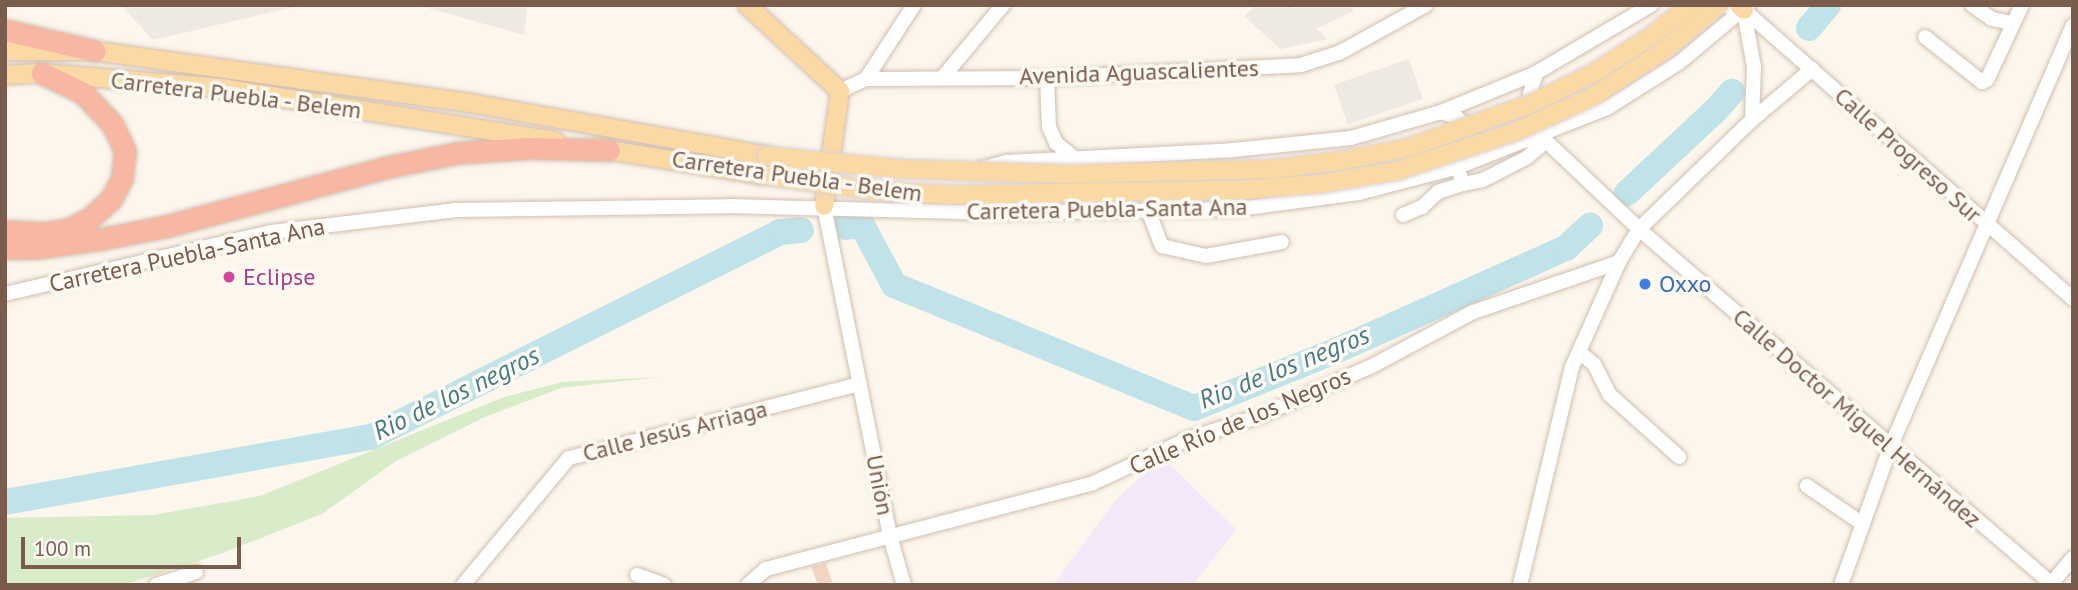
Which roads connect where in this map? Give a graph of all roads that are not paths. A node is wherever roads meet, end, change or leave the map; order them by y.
1 (747, 5) edge
2 (914, 5) edge
3 (1003, 5) edge
4 (1426, 5) edge
5 (1651, 5) edge
6 (1690, 5) edge
7 (1702, 5) edge
8 (1719, 5) edge
9 (1972, 5) edge
10 (2022, 5) edge
11 (1743, 6) edge
12 (2012, 23) junction
13 (2073, 25) edge
14 (5, 30) edge
15 (1925, 37) dead end
16 (1705, 41) junction
17 (5, 51) edge
18 (96, 51) junction
19 (1812, 69) junction
20 (42, 73) junction
21 (1536, 73) junction
22 (5, 75) edge
23 (943, 77) junction
24 (1046, 78) junction
25 (866, 79) junction
26 (840, 91) junction
27 (1441, 112) junction
28 (1752, 120) junction
29 (1544, 139) junction
30 (609, 150) junction
31 (1076, 159) junction
32 (1461, 166) junction
33 (968, 172) junction
34 (1462, 184) junction
35 (824, 206) junction
36 (1148, 210) junction
37 (1403, 215) dead end
38 (1986, 225) junction
39 (1639, 229) junction
40 (5, 231) edge
41 (1282, 242) dead end
42 (5, 247) edge
43 (1619, 262) junction
44 (5, 294) edge
45 (2073, 299) edge
46 (1579, 352) junction
47 (860, 384) junction
48 (1890, 449) junction
49 (1679, 457) dead end
50 (1807, 485) dead end
51 (1863, 524) junction
52 (890, 536) junction
53 (2073, 558) edge
54 (196, 572) dead end
55 (638, 575) dead end
56 (2052, 584) edge
57 (156, 585) edge
58 (463, 585) edge
59 (664, 585) edge
60 (748, 585) edge
61 (904, 585) edge
62 (1520, 585) edge
63 (1841, 585) edge

1 - 26 main road
2 - 25 street
3 - 23 street
4 - 24 street, Avenida Aguascalientes
5 - 21 street
6 - 33 main road, Carretera Puebla - Belem, bridge
7 - 16 street
8 - 11 street
8 - 30 main road, Carretera Puebla - Belem, bridge
9 - 12 street
10 - 12 street
11 - 16 street, Carretera Puebla-Santa Ana
11 - 19 street, Calle Progreso Sur
11 - 28 street
12 - 15 street
13 - 38 street
14 - 18 highway
16 - 29 street, Carretera Puebla-Santa Ana
17 - 18 main road, Carretera Puebla - Belem
18 - 33 main road, Carretera Puebla - Belem, bridge
19 - 28 street
19 - 38 street, Calle Progreso Sur
20 - 22 main road, Carretera Puebla - Belem
20 - 30 main road, Carretera Puebla - Belem
20 - 40 highway
21 - 27 street
21 - 29 street
23 - 24 street, Avenida Aguascalientes
23 - 25 street, Avenida Aguascalientes
24 - 31 street
25 - 26 street, Avenida Aguascalientes
26 - 35 main road
27 - 31 street
27 - 32 street
28 - 39 street
29 - 32 street, Carretera Puebla-Santa Ana
29 - 34 street
29 - 39 street, Calle Doctor Miguel Hernández
30 - 42 highway
31 - 33 street
32 - 34 street
32 - 36 street, Carretera Puebla-Santa Ana
34 - 37 street
35 - 36 street, Carretera Puebla-Santa Ana
35 - 44 street, Carretera Puebla-Santa Ana
35 - 47 street, Unión
36 - 41 street
38 - 45 street, Calle Progreso Sur
38 - 48 street
39 - 43 street
39 - 48 street, Calle Doctor Miguel Hernández
43 - 46 street
43 - 52 street, Calle Río de los Negros
46 - 49 street
46 - 62 street
47 - 52 street, Unión
47 - 58 street, Calle Jesús Arriaga
48 - 51 street
48 - 56 street, Calle Doctor Miguel Hernández
50 - 51 street
51 - 63 street
52 - 60 street, Calle Río de los Negros
52 - 61 street, Unión
53 - 56 street
54 - 57 street
55 - 59 street

